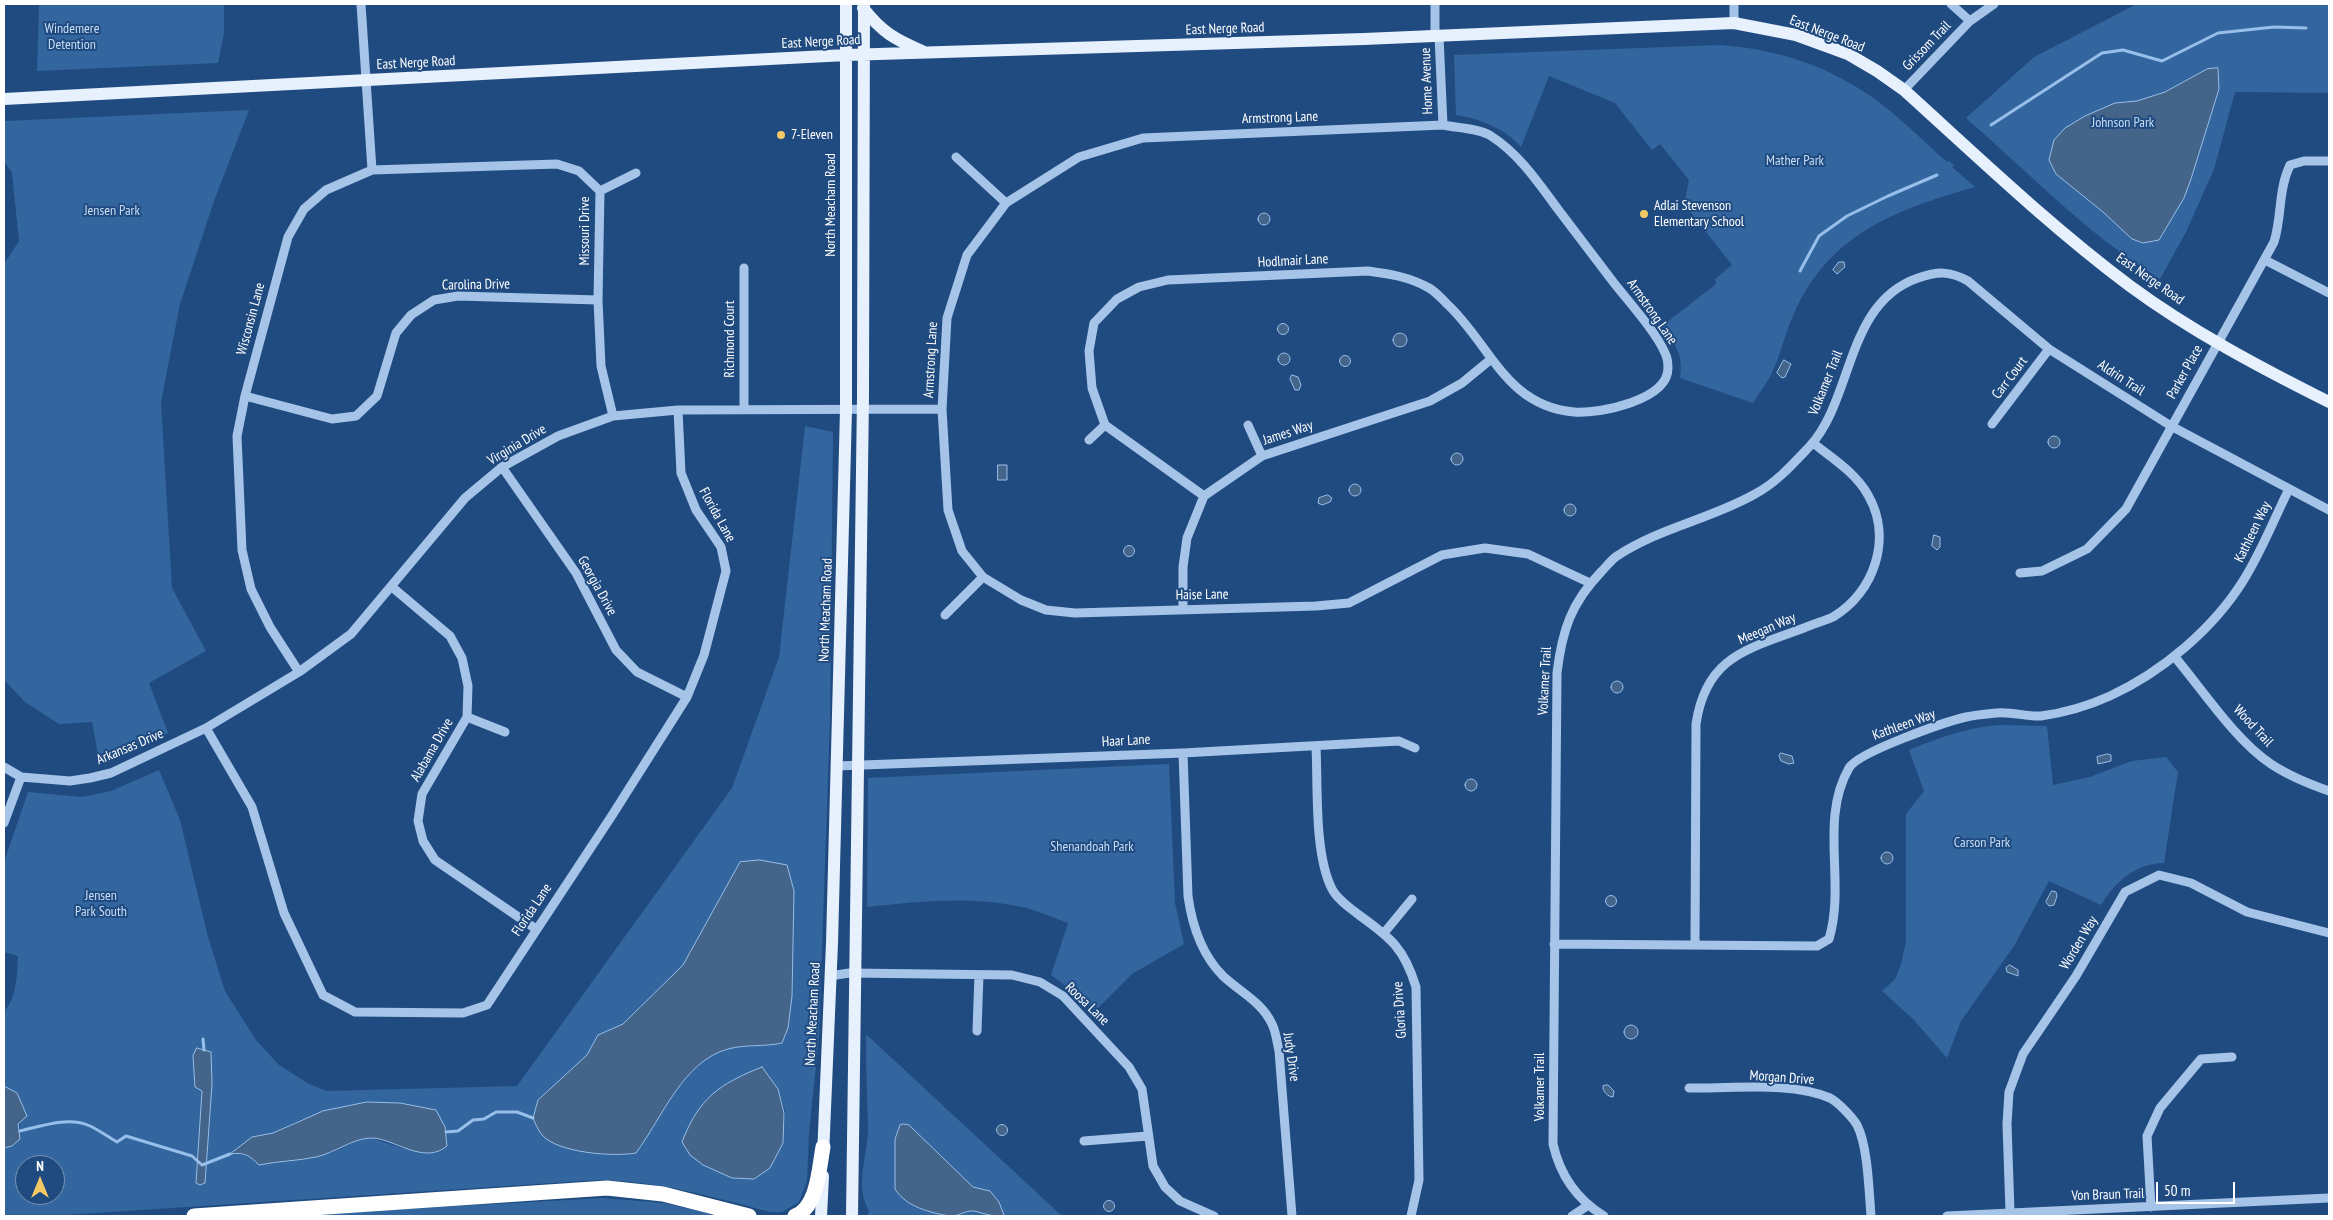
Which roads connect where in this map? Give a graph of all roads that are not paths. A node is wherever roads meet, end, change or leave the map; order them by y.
1 (360, 4) edge
2 (846, 4) edge
3 (1435, 4) edge
4 (1734, 4) edge
5 (1951, 4) edge
6 (1994, 4) edge
7 (864, 6) edge
8 (1970, 21) junction
9 (1734, 23) junction
10 (1437, 36) junction
11 (926, 53) junction
12 (846, 55) junction
13 (863, 55) junction
14 (365, 81) junction
15 (1904, 90) junction
16 (4, 99) edge
17 (1443, 125) junction
18 (956, 157) dead end
19 (2329, 161) edge
20 (372, 170) junction
21 (636, 172) dead end
22 (600, 191) junction
23 (1006, 203) junction
24 (2265, 260) junction
25 (744, 268) dead end
26 (1935, 272) joint
27 (2329, 293) edge
28 (598, 300) junction
29 (2218, 342) junction
30 (2049, 349) junction
31 (1490, 360) junction
32 (1667, 374) joint
33 (244, 396) junction
34 (2329, 402) edge
35 (744, 409) junction
36 (862, 409) junction
37 (942, 409) junction
38 (678, 410) junction
39 (846, 410) junction
40 (613, 416) junction
41 (1248, 424) dead end
42 (1992, 424) dead end
43 (1105, 425) junction
44 (2171, 426) junction
45 (1089, 440) dead end
46 (1813, 443) junction
47 (1262, 456) junction
48 (502, 467) junction
49 (2289, 489) junction
50 (1204, 496) junction
51 (2329, 510) edge
52 (2020, 573) dead end
53 (983, 577) junction
54 (1590, 584) junction
55 (392, 587) junction
56 (1183, 608) junction
57 (945, 615) dead end
58 (2174, 656) junction
59 (299, 672) junction
60 (687, 697) junction
61 (467, 717) junction
62 (206, 728) junction
63 (505, 732) dead end
64 (1316, 746) junction
65 (1415, 748) dead end
66 (1183, 753) junction
67 (836, 766) junction
68 (857, 766) junction
69 (4, 767) edge
70 (21, 777) junction
71 (2329, 791) edge
72 (4, 822) edge
73 (1412, 899) dead end
74 (536, 929) junction
75 (1384, 933) junction
76 (2329, 934) edge
77 (1554, 944) junction
78 (1695, 945) junction
79 (856, 974) junction
80 (979, 975) junction
81 (830, 976) junction
82 (976, 1032) dead end
83 (2232, 1057) dead end
84 (1690, 1088) dead end
85 (1148, 1136) junction
86 (1084, 1141) dead end
87 (823, 1147) junction
88 (2329, 1198) edge
89 (1587, 1206) junction
90 (2150, 1207) junction
91 (2010, 1212) junction
92 (194, 1216) edge
93 (748, 1216) edge
94 (795, 1216) edge
95 (821, 1216) edge
96 (852, 1216) edge
97 (1214, 1216) edge
98 (1292, 1216) edge
99 (1411, 1216) edge
100 (1572, 1216) edge
101 (1604, 1216) edge
102 (1871, 1216) edge
103 (1947, 1216) edge

1 - 14 street
2 - 12 main road, North Meacham Road
3 - 10 street, Home Avenue
4 - 9 street
5 - 8 street
6 - 8 street, Grissom Trail
7 - 11 main road
7 - 13 main road
8 - 15 street, Grissom Trail
9 - 10 main road, East Nerge Road
9 - 15 main road, East Nerge Road
10 - 11 main road, East Nerge Road
10 - 17 street, Home Avenue
11 - 13 main road, East Nerge Road
12 - 13 main road, East Nerge Road
12 - 14 main road, East Nerge Road
12 - 39 main road, North Meacham Road
13 - 36 main road
14 - 16 main road, East Nerge Road
14 - 20 street
15 - 29 main road, East Nerge Road
17 - 23 street, Armstrong Lane
17 - 32 street, Armstrong Lane
18 - 23 street
19 - 24 street, Parker Place
20 - 22 street, Missouri Drive
20 - 33 street, Wisconsin Lane
21 - 22 street
22 - 28 street, Missouri Drive
23 - 37 street, Armstrong Lane
24 - 27 street
24 - 29 street, Parker Place
25 - 35 street, Richmond Court
26 - 30 street, Aldrin Trail
26 - 46 street, Volkamer Trail
28 - 33 street, Carolina Drive
28 - 40 street, Missouri Drive
29 - 34 main road, East Nerge Road
29 - 44 street, Parker Place
30 - 42 street, Carr Court
30 - 44 street, Aldrin Trail
31 - 32 street, Hodlmair Lane
31 - 43 street, Hodlmair Lane
31 - 47 street, James Way
33 - 59 street, Wisconsin Lane
35 - 38 street, Virginia Drive
35 - 39 street, Virginia Drive
36 - 37 street, Virginia Drive
36 - 39 street, Virginia Drive
36 - 68 main road
37 - 53 street, Haise Lane
38 - 40 street, Virginia Drive
38 - 60 street, Florida Lane
39 - 67 main road, North Meacham Road
40 - 48 street, Virginia Drive
41 - 47 street
43 - 45 street
43 - 50 street
44 - 49 street, Aldrin Trail
44 - 52 street, Parker Place
46 - 54 street, Volkamer Trail
46 - 78 street, Meegan Way
47 - 50 street, James Way
48 - 55 street, Virginia Drive
48 - 60 street, Georgia Drive
49 - 51 street, Aldrin Trail
49 - 58 street, Kathleen Way
50 - 56 street
53 - 56 street, Haise Lane
53 - 57 street
54 - 56 street, Haise Lane
54 - 77 street, Volkamer Trail
55 - 59 street, Virginia Drive
55 - 61 street, Alabama Drive
58 - 71 street, Wood Trail
58 - 78 street, Kathleen Way
59 - 62 street, Virginia Drive
60 - 74 street, Florida Lane
61 - 63 street
61 - 74 street, Alabama Drive
62 - 70 street, Arkansas Drive
62 - 74 street, Florida Lane
64 - 65 street, Haar Lane
64 - 66 street, Haar Lane
64 - 75 street, Gloria Drive
66 - 68 street, Haar Lane
66 - 98 street, Judy Drive
67 - 68 street, Haar Lane
67 - 81 main road, North Meacham Road
68 - 79 main road
69 - 70 street, Arkansas Drive
70 - 72 street
73 - 75 street
75 - 99 street, Gloria Drive
76 - 91 street, Worden Way
77 - 78 street, Kathleen Way
77 - 89 street, Volkamer Trail
79 - 80 street, Roosa Lane
79 - 81 street, Roosa Lane
79 - 96 main road
80 - 82 street
80 - 85 street, Roosa Lane
81 - 87 main road, North Meacham Road
83 - 90 street
84 - 102 street, Morgan Drive
85 - 86 street
85 - 97 street, Roosa Lane
87 - 94 highway
87 - 95 main road, North Meacham Road
88 - 90 street, Von Braun Trail
89 - 100 street
89 - 101 street
90 - 91 street, Von Braun Trail
91 - 103 street, Von Braun Trail
92 - 93 highway

